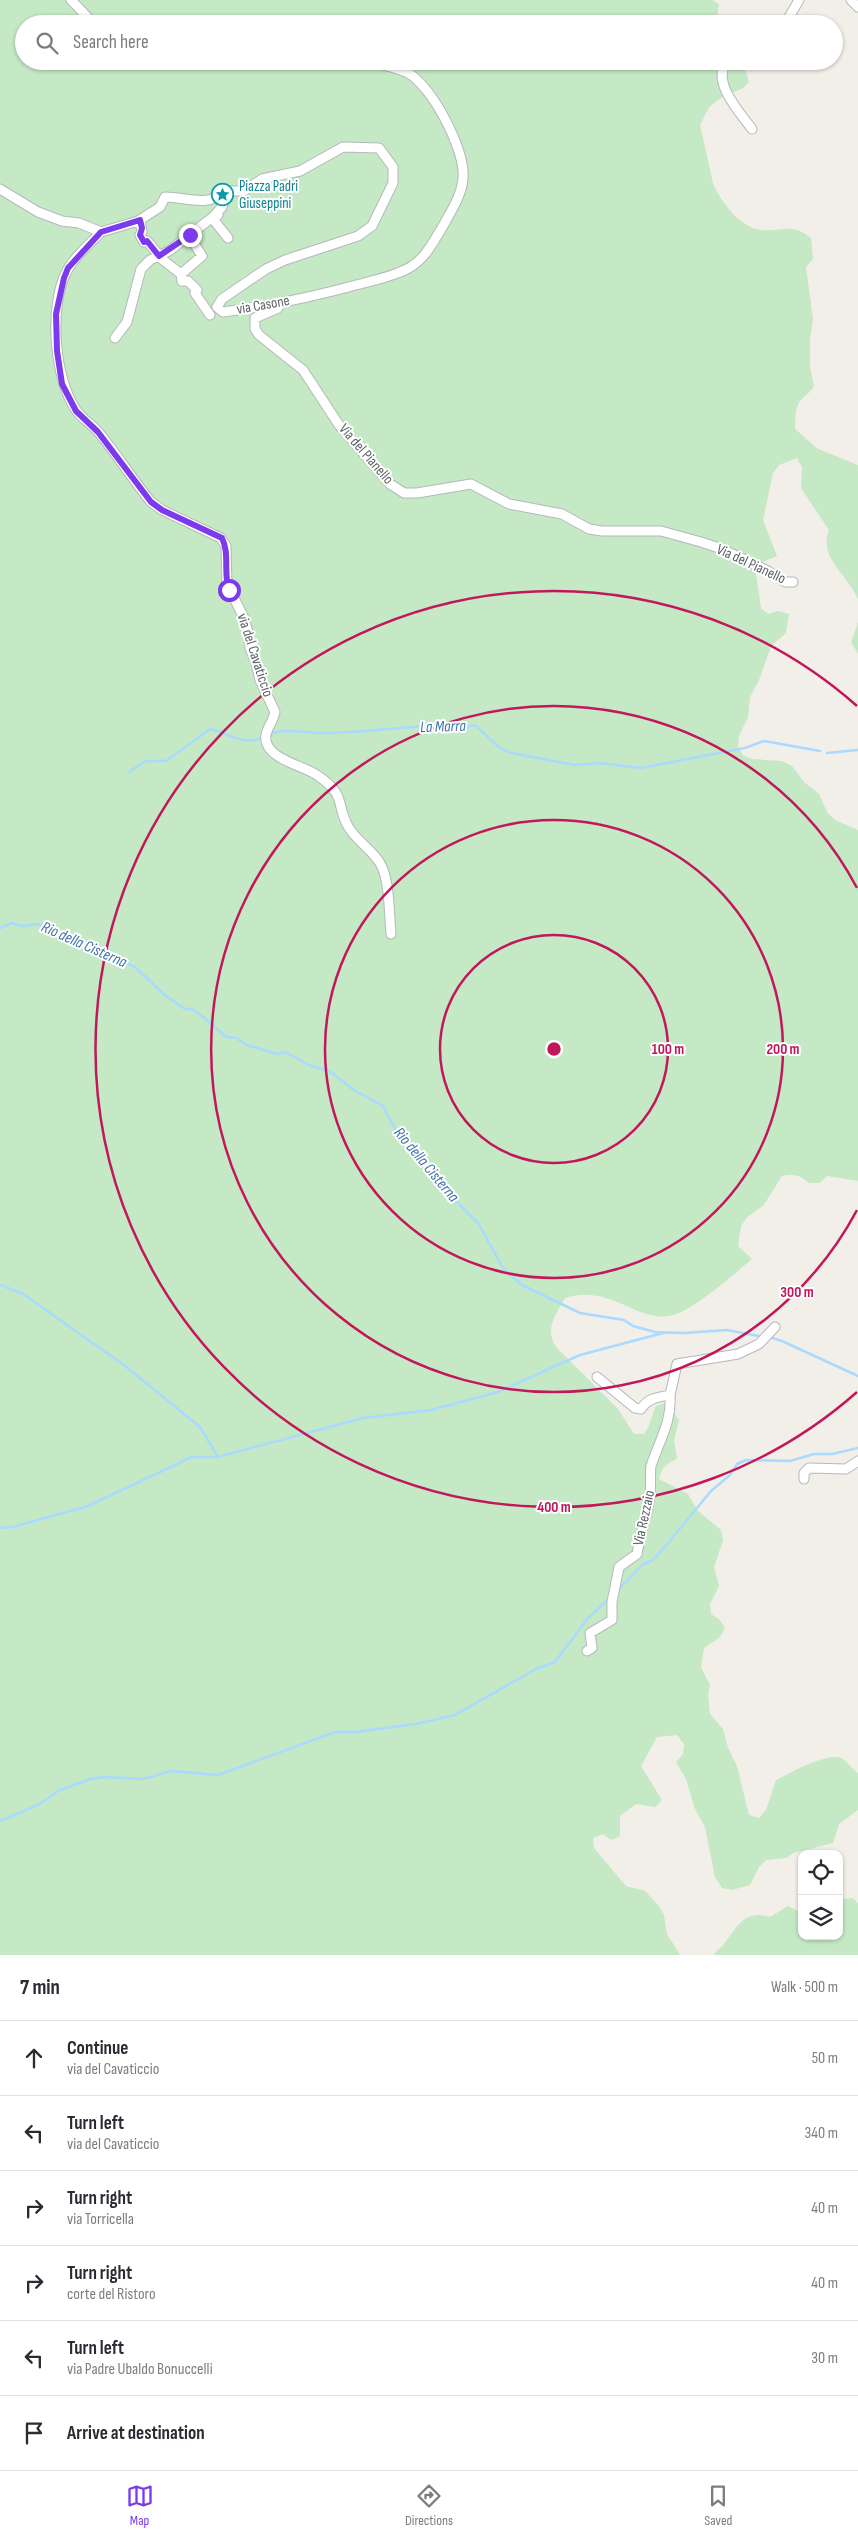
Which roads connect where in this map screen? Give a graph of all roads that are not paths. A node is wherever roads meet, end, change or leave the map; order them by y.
1 (71, 0) edge
2 (799, 0) edge
3 (851, 0) edge
4 (858, 7) edge
5 (85, 15) edge
6 (790, 15) edge
7 (396, 70) edge
8 (723, 70) edge
9 (752, 129) dead end
10 (0, 190) edge
11 (225, 191) junction
12 (219, 210) junction
13 (140, 220) junction
14 (101, 232) junction
15 (190, 235) junction
16 (228, 238) dead end
17 (159, 256) junction
18 (181, 274) junction
19 (298, 300) junction
20 (210, 315) dead end
21 (115, 338) dead end
22 (793, 582) dead end
23 (391, 934) dead end
24 (769, 1333) dead end
25 (597, 1377) dead end
26 (670, 1395) junction
27 (858, 1461) edge
28 (804, 1479) dead end
29 (587, 1650) dead end

1 - 5 street
2 - 6 street
3 - 4 street
7 - 19 street, via Casone
8 - 9 street
10 - 14 street
11 - 12 street
11 - 13 street, via Casone
11 - 19 street, via Casone
12 - 15 street
12 - 16 street
13 - 14 street
13 - 17 street
14 - 23 street, via del Cavaticcio
15 - 17 street
15 - 18 street
17 - 18 street
17 - 21 street
18 - 20 street
19 - 22 street, Via del Pianello
24 - 26 street
25 - 26 street
26 - 29 street, Via Rezzaio
27 - 28 street

